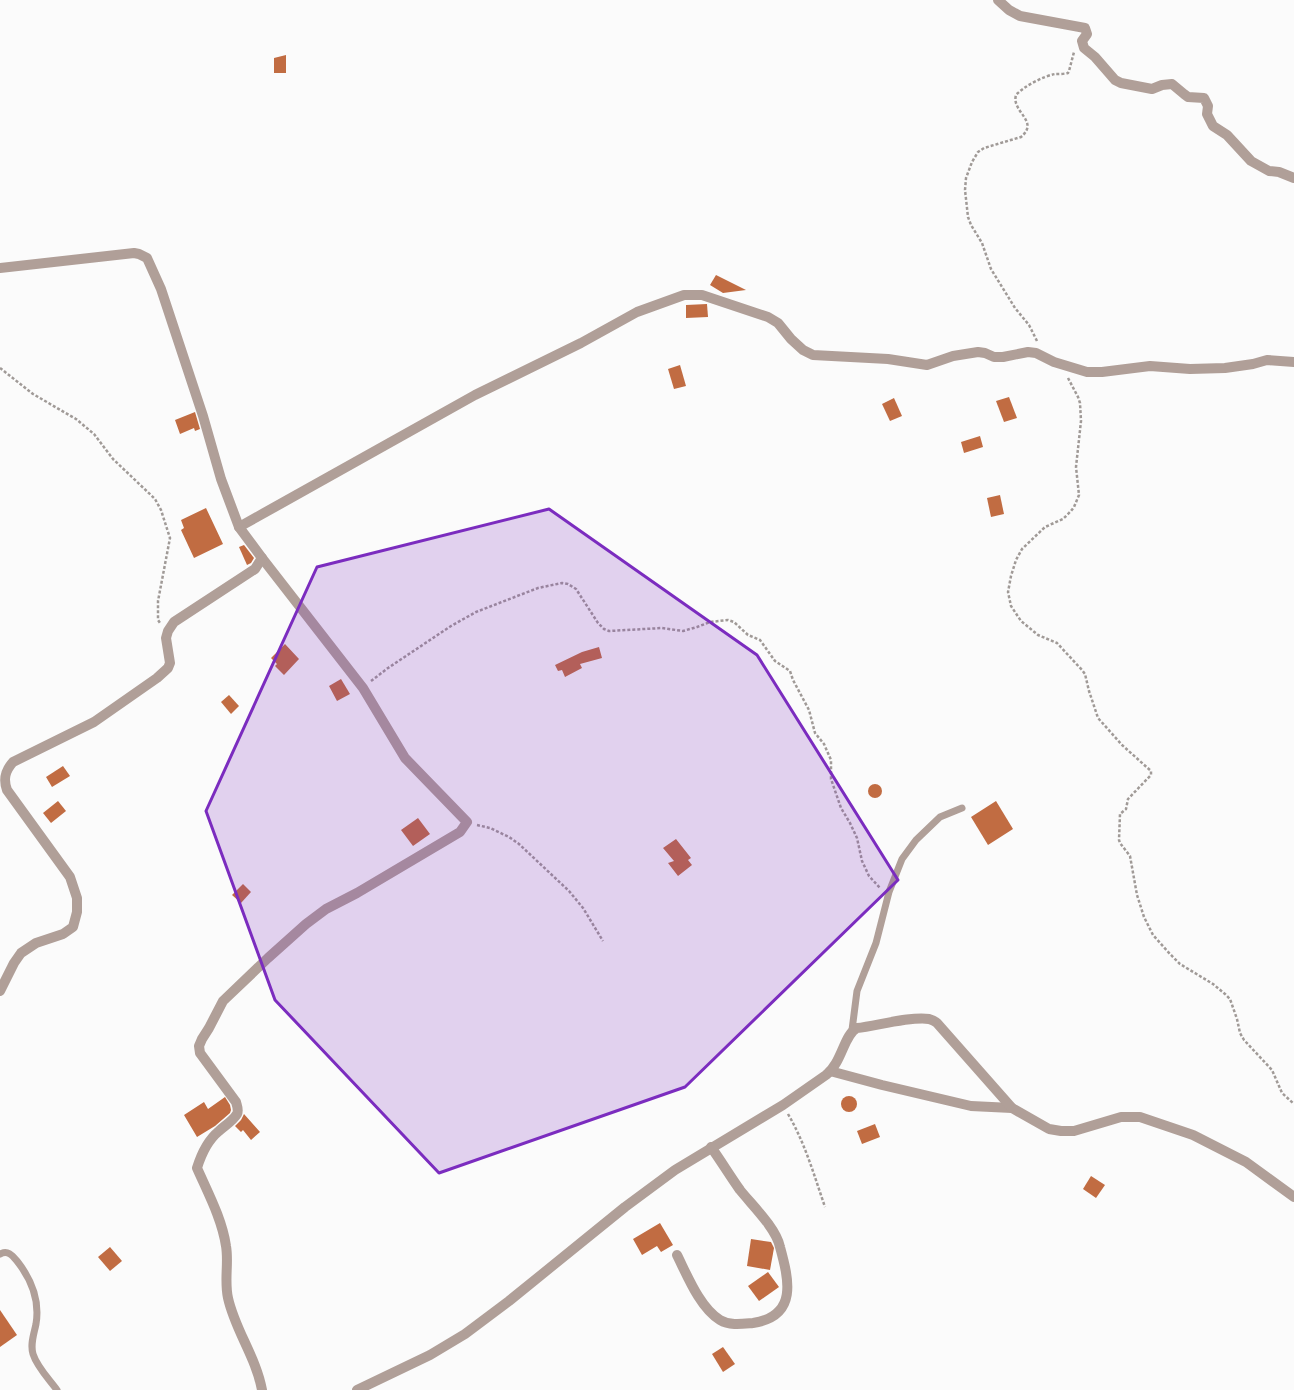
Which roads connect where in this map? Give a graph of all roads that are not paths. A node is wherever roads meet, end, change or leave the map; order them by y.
1 (998, 0) edge
2 (1294, 178) edge
3 (0, 268) edge
4 (1294, 362) edge
5 (239, 527) junction
6 (262, 558) junction
7 (962, 808) dead end
8 (0, 991) edge
9 (852, 1030) junction
10 (830, 1071) junction
11 (1012, 1108) junction
12 (711, 1147) junction
13 (1294, 1197) edge
14 (0, 1254) edge
15 (676, 1255) dead end
16 (57, 1390) edge
17 (262, 1390) edge
18 (357, 1390) edge

1 - 2 street
3 - 5 street
4 - 5 street
5 - 6 street
6 - 8 street
6 - 17 street
7 - 9 lane
9 - 10 street
9 - 11 street
10 - 11 street
10 - 12 street
11 - 13 street
12 - 15 street
12 - 18 street
14 - 16 lane

